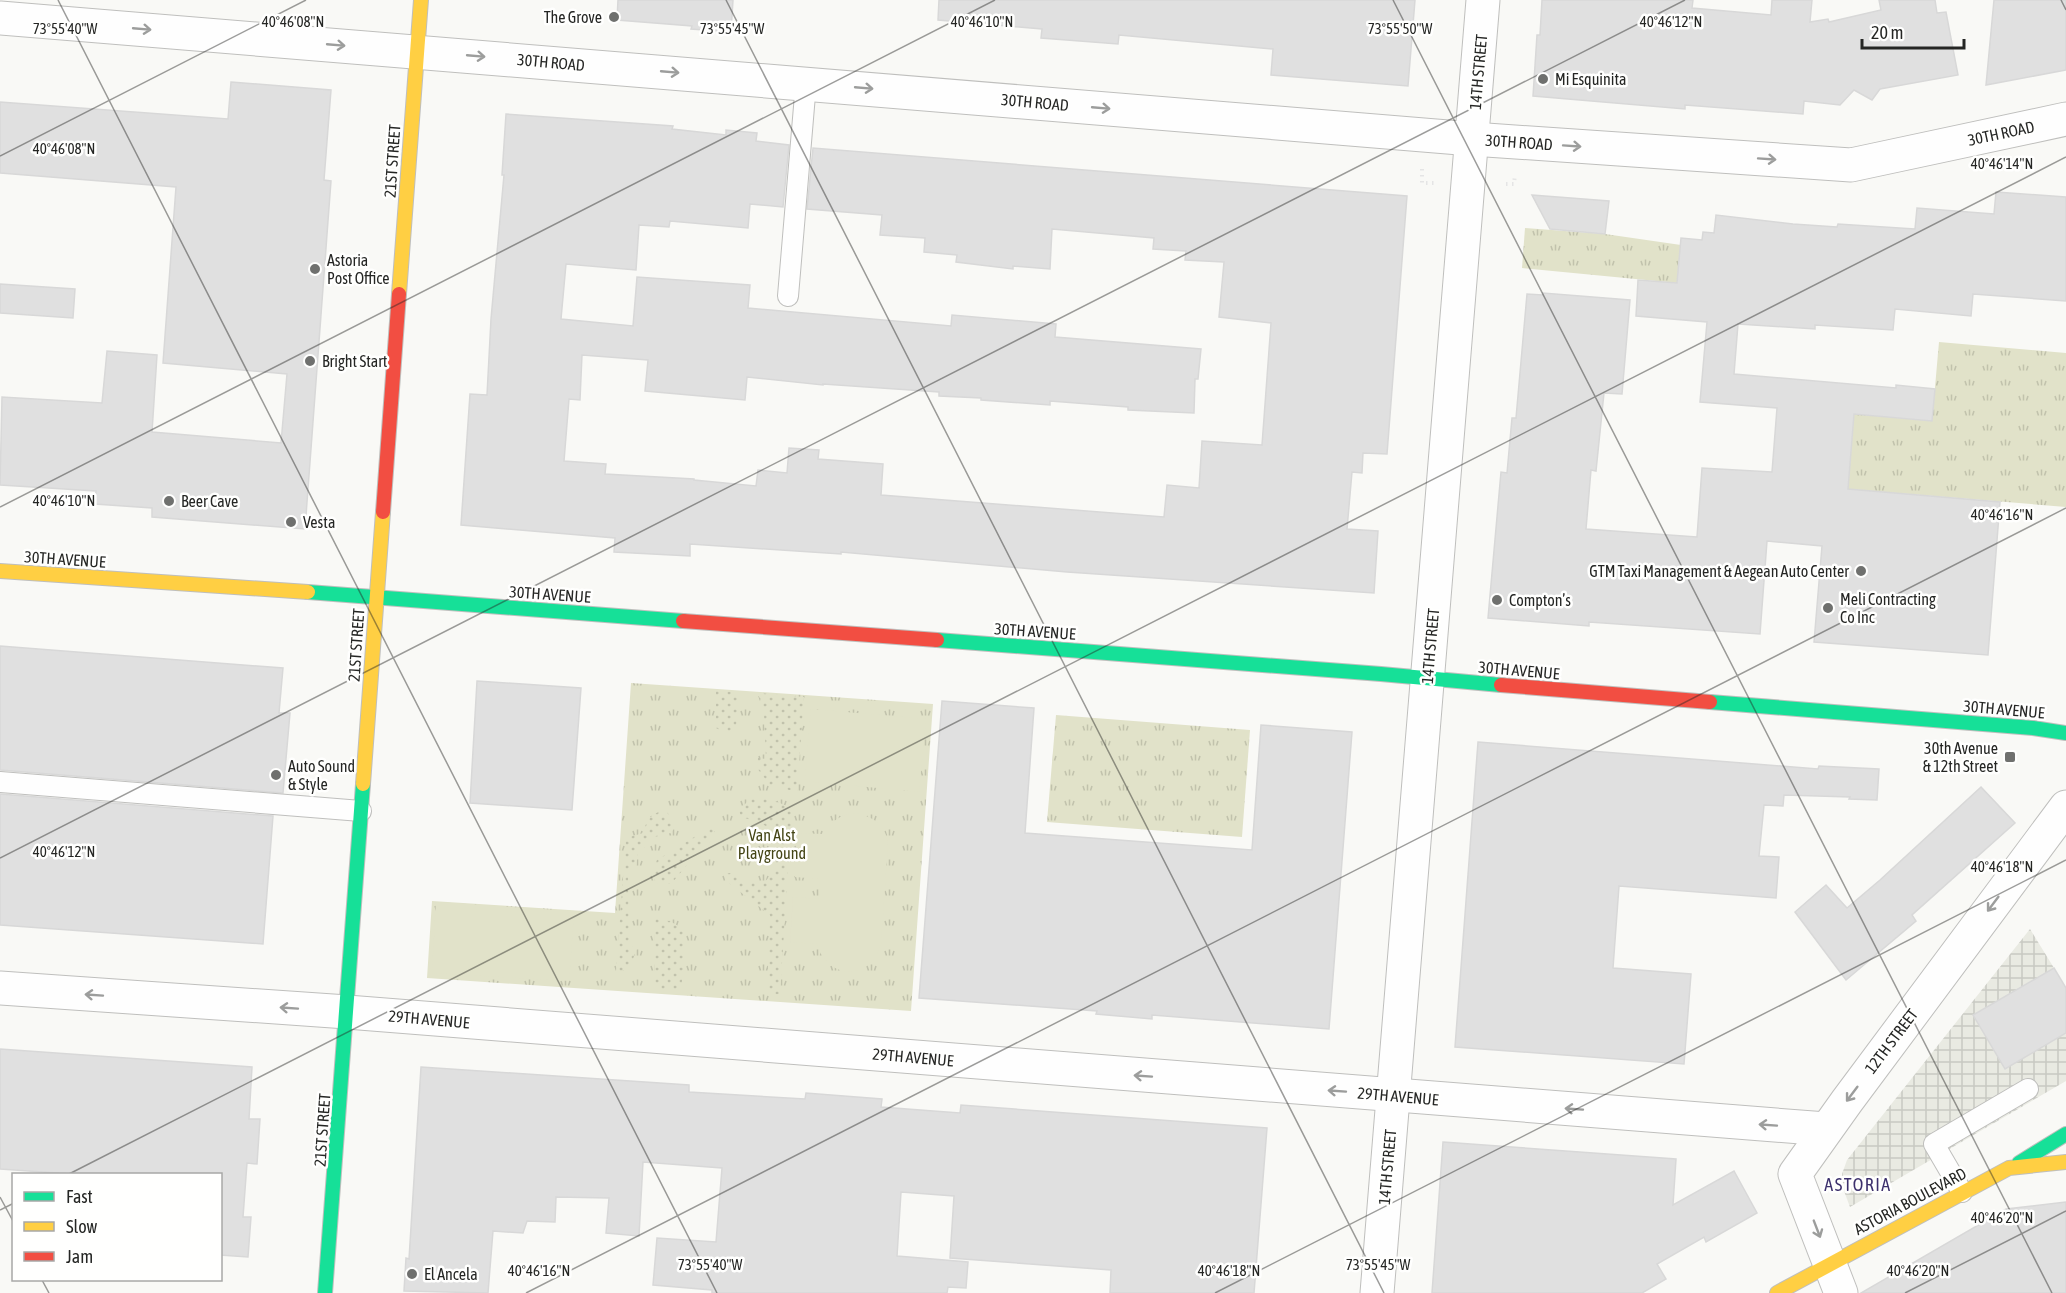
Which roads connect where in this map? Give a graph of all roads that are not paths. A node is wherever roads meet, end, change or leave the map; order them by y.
1 (421, 0) edge
2 (1484, 0) edge
3 (0, 18) edge
4 (417, 51) junction
5 (806, 83) junction
6 (2066, 119) edge
7 (1472, 139) junction
8 (788, 296) dead end
9 (0, 571) edge
10 (376, 597) junction
11 (1428, 677) junction
12 (2066, 733) edge
13 (0, 782) edge
14 (2066, 807) edge
15 (361, 811) junction
16 (0, 988) edge
17 (347, 1012) junction
18 (2028, 1089) dead end
19 (1393, 1095) junction
20 (1826, 1129) junction
21 (2066, 1134) edge
22 (2066, 1162) edge
23 (2009, 1168) junction
24 (1962, 1192) junction
25 (1830, 1263) junction
26 (325, 1293) edge
27 (1377, 1293) edge
28 (1778, 1293) edge
29 (1841, 1293) edge

1 - 4 street, 21ST STREET
2 - 7 street, 14TH STREET
3 -> 4 street, 30TH ROAD
4 -> 5 street, 30TH ROAD
4 - 10 street, 21ST STREET
5 -> 7 street, 30TH ROAD
5 - 8 lane
7 -> 6 street, 30TH ROAD
7 - 11 street, 14TH STREET
9 - 10 street, 30TH AVENUE
10 - 11 street, 30TH AVENUE
10 - 15 street, 21ST STREET
11 - 12 street, 30TH AVENUE
11 - 19 street, 14TH STREET
13 - 15 lane
14 -> 20 street, 12TH STREET
15 - 17 street, 21ST STREET
17 -> 16 street, 29TH AVENUE
19 -> 17 street, 29TH AVENUE
17 - 26 street, 21ST STREET
18 - 24 lane
20 -> 19 street, 29TH AVENUE
19 - 27 street, 14TH STREET
20 -> 25 street, 12TH STREET
21 - 23 street
22 - 23 street, ASTORIA BOULEVARD
23 - 24 street, ASTORIA BOULEVARD
24 - 25 street, ASTORIA BOULEVARD
25 - 28 street, ASTORIA BOULEVARD
25 - 29 street, 12TH STREET

